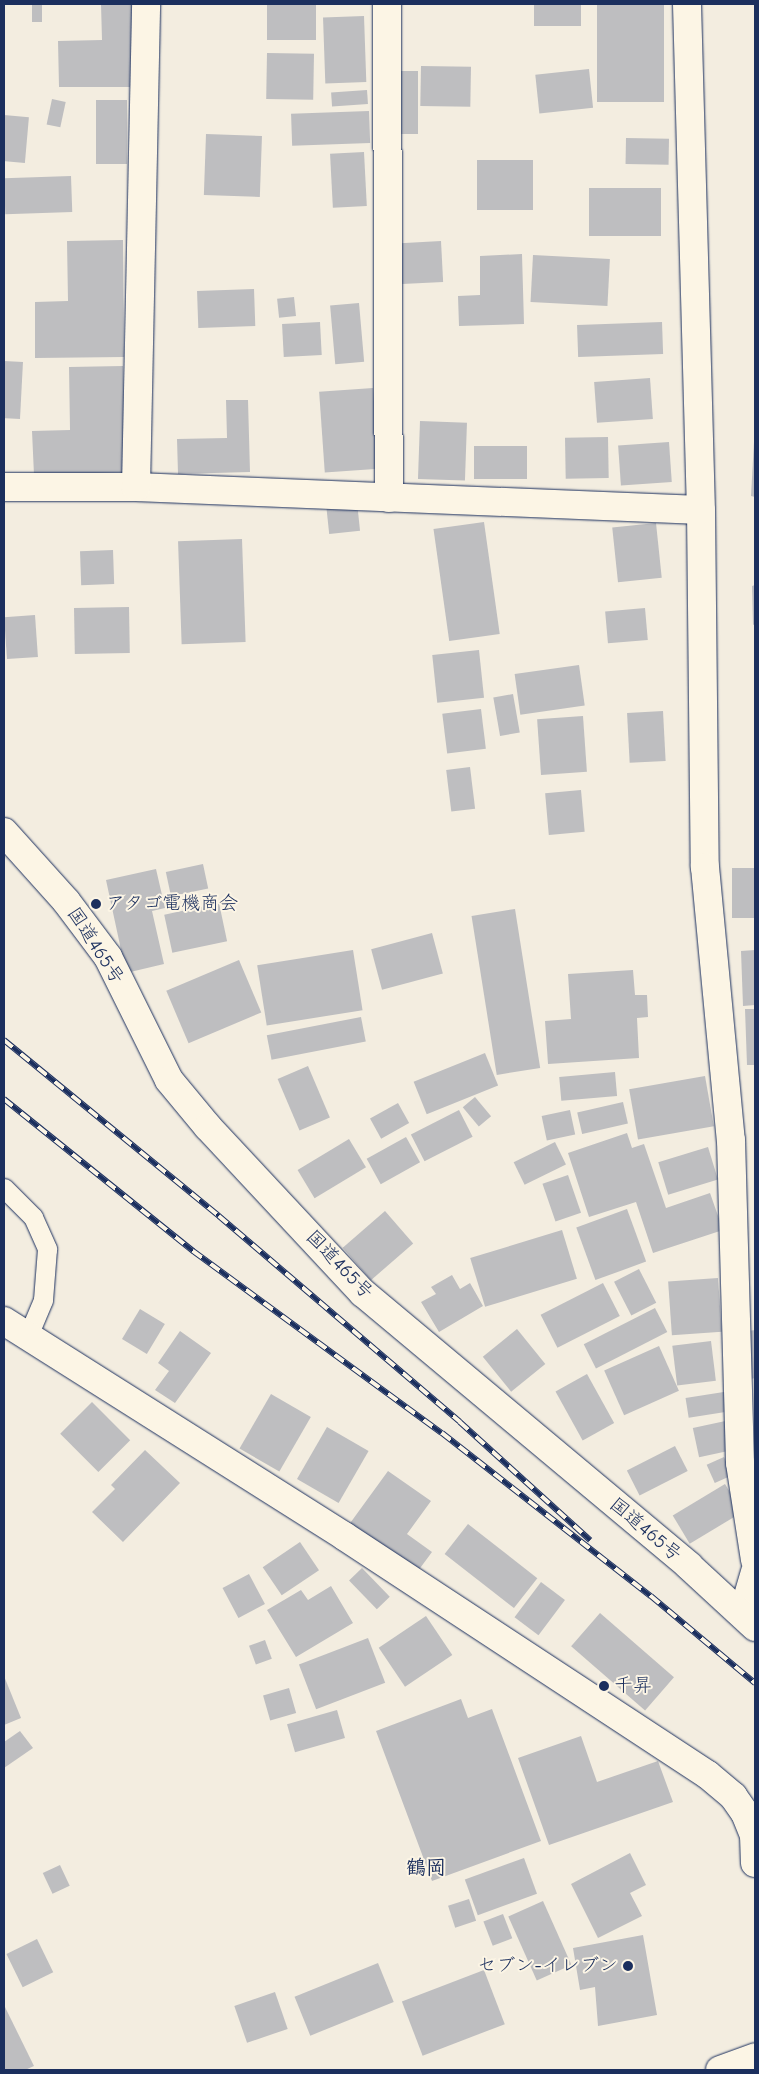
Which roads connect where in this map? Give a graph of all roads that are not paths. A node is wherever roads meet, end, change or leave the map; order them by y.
1 (146, 4) edge
2 (387, 4) edge
3 (687, 4) edge
4 (4, 487) edge
5 (136, 487) junction
6 (389, 498) junction
7 (702, 510) junction
8 (4, 832) edge
9 (4, 1188) edge
10 (4, 1322) edge
11 (27, 1338) junction
12 (755, 1560) edge
13 (755, 1572) edge
14 (749, 1620) edge
15 (755, 1862) edge
16 (755, 2057) edge
17 (720, 2070) edge

1 - 5 main road
2 - 6 main road
3 - 7 main road
4 - 5 main road
5 - 6 main road
6 - 7 main road
7 - 12 main road
8 - 14 main road, 国道465号
9 - 11 lane
10 - 11 main road
11 - 15 main road
13 - 14 main road
16 - 17 main road

